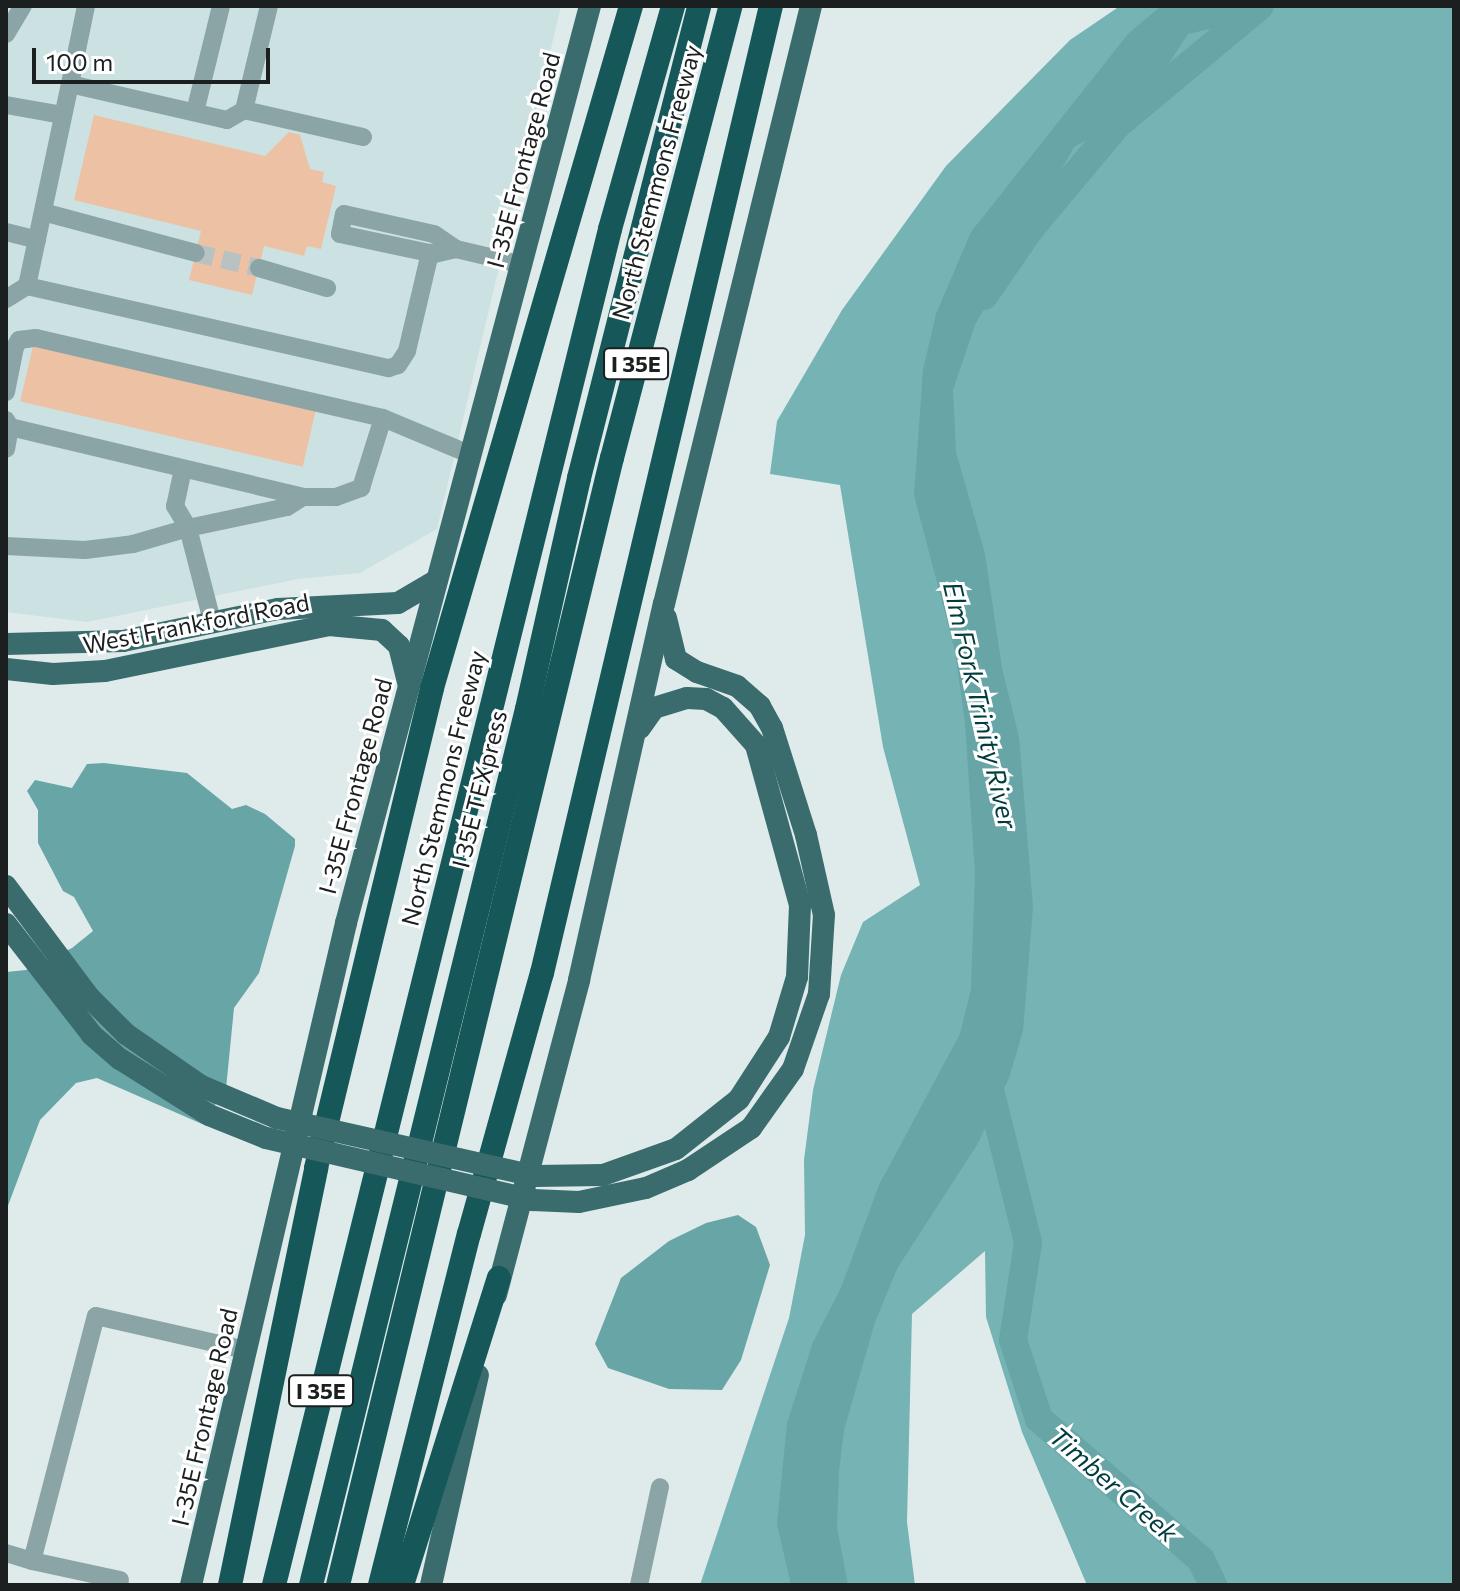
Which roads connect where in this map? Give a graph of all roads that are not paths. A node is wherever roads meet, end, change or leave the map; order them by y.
1 (23, 6) edge
2 (86, 6) edge
3 (221, 6) edge
4 (269, 6) edge
5 (590, 6) edge
6 (631, 6) edge
7 (673, 6) edge
8 (699, 6) edge
9 (731, 6) edge
10 (771, 6) edge
11 (811, 6) edge
12 (6, 34) edge
13 (70, 84) junction
14 (6, 105) edge
15 (244, 110) junction
16 (195, 112) junction
17 (63, 115) junction
18 (363, 137) dead end
19 (43, 212) junction
20 (6, 232) edge
21 (37, 240) junction
22 (456, 249) junction
23 (196, 253) tunnel mouth
24 (430, 253) junction
25 (523, 265) junction
26 (259, 268) tunnel mouth
27 (27, 286) junction
28 (327, 288) dead end
29 (6, 299) edge
30 (6, 392) edge
31 (383, 418) junction
32 (8, 424) edge
33 (6, 449) edge
34 (469, 454) junction
35 (183, 469) junction
36 (303, 497) junction
37 (188, 528) junction
38 (6, 546) edge
39 (437, 580) junction
40 (664, 604) junction
41 (212, 621) junction
42 (6, 644) edge
43 (218, 646) junction
44 (6, 669) edge
45 (408, 684) junction
46 (637, 733) junction
47 (6, 886) edge
48 (6, 924) edge
49 (483, 943) junction
50 (499, 1278) junction
51 (246, 1350) junction
52 (660, 1487) dead end
53 (6, 1553) edge
54 (32, 1561) junction
55 (120, 1580) dead end
56 (191, 1585) edge
57 (230, 1585) edge
58 (274, 1585) edge
59 (311, 1585) edge
60 (338, 1585) edge
61 (380, 1585) edge
62 (402, 1585) edge
63 (431, 1585) edge
64 (639, 1585) edge

1 - 12 lane
2 - 13 lane
3 - 16 lane
4 - 15 lane
5 - 25 main road, I-35E Frontage Road
6 - 57 highway
7 - 58 highway, North Stemmons Freeway / I 35E
8 - 49 highway, I 35E TEXpress
9 - 49 highway, North Stemmons Freeway / I 35E
10 - 61 highway
11 - 40 main road
13 - 16 lane
13 - 17 lane
14 - 17 lane
15 - 16 lane
15 - 18 lane
17 - 19 lane
19 - 21 lane
19 - 23 lane
20 - 21 lane
21 - 27 lane
22 - 24 lane
22 - 24 lane
22 - 25 lane
24 - 27 lane
25 - 34 main road, I-35E Frontage Road
26 - 28 lane
27 - 29 lane
30 - 31 lane
31 - 34 lane
31 - 36 lane
32 - 33 lane
32 - 35 lane
34 - 39 main road, I-35E Frontage Road
35 - 36 lane
35 - 37 lane
36 - 37 lane
37 - 38 lane
37 - 41 lane
39 - 41 main road, West Frankford Road
39 - 45 main road, I-35E Frontage Road
40 - 46 main road
40 - 48 main road, bridge
41 - 42 main road, West Frankford Road
41 - 43 main road
43 - 44 main road, West Frankford Road
43 - 45 main road, West Frankford Road
45 - 51 main road, I-35E Frontage Road
46 - 47 main road, bridge
46 - 50 main road
49 - 59 highway, I 35E TEXpress
49 - 60 highway, North Stemmons Freeway / I 35E
50 - 62 highway
50 - 63 main road
51 - 54 lane
51 - 56 main road, I-35E Frontage Road
52 - 64 lane
53 - 54 lane
54 - 55 lane

